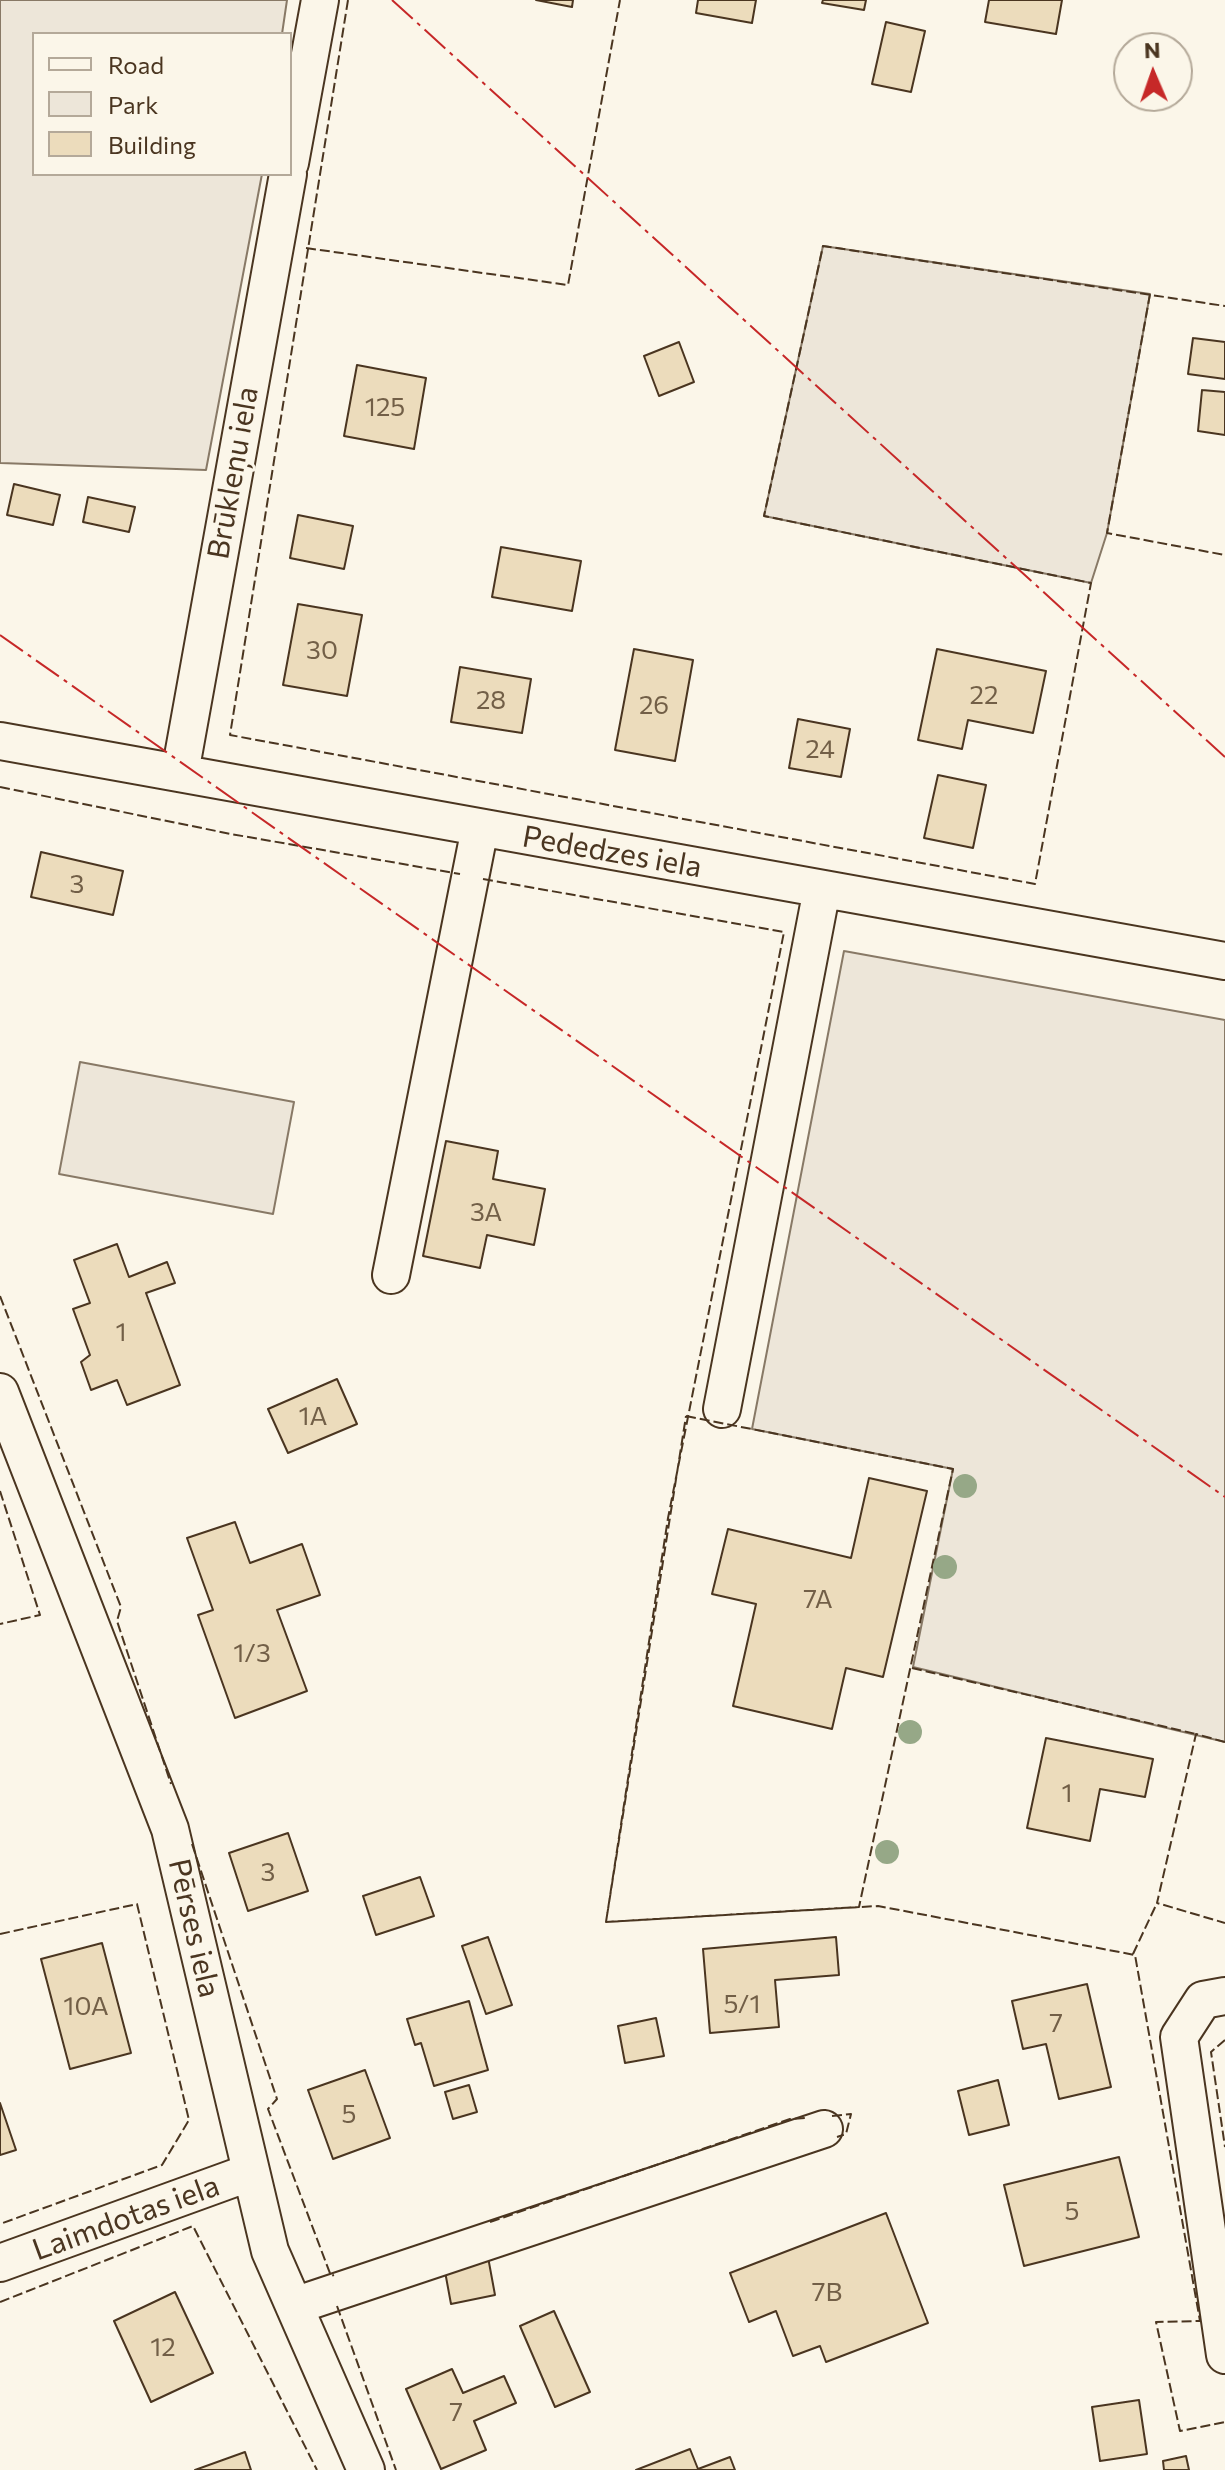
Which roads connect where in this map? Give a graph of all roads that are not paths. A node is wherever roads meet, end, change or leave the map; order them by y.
1 (320, 0) edge
2 (292, 152) edge
3 (288, 176) edge
4 (0, 741) edge
5 (180, 773) junction
6 (480, 828) junction
7 (822, 889) junction
8 (1225, 961) edge
9 (391, 1275) dead end
10 (0, 1392) edge
11 (722, 1409) dead end
12 (1225, 1996) edge
13 (824, 2129) dead end
14 (251, 2172) junction
15 (0, 2263) edge
16 (294, 2306) junction
17 (1225, 2355) edge
18 (366, 2470) edge

1 - 2 street
3 - 5 street, Brūkleņu iela
4 - 5 street, Pededzes iela
5 - 6 street, Pededzes iela
6 - 7 street, Pededzes iela
6 - 9 street
7 - 8 street, Pededzes iela
7 - 11 street
10 - 14 street, Pērses iela
12 - 17 street
13 - 16 street
14 - 15 street, Laimdotas iela
14 - 16 street, Pērses iela
16 - 18 street, Pērses iela

